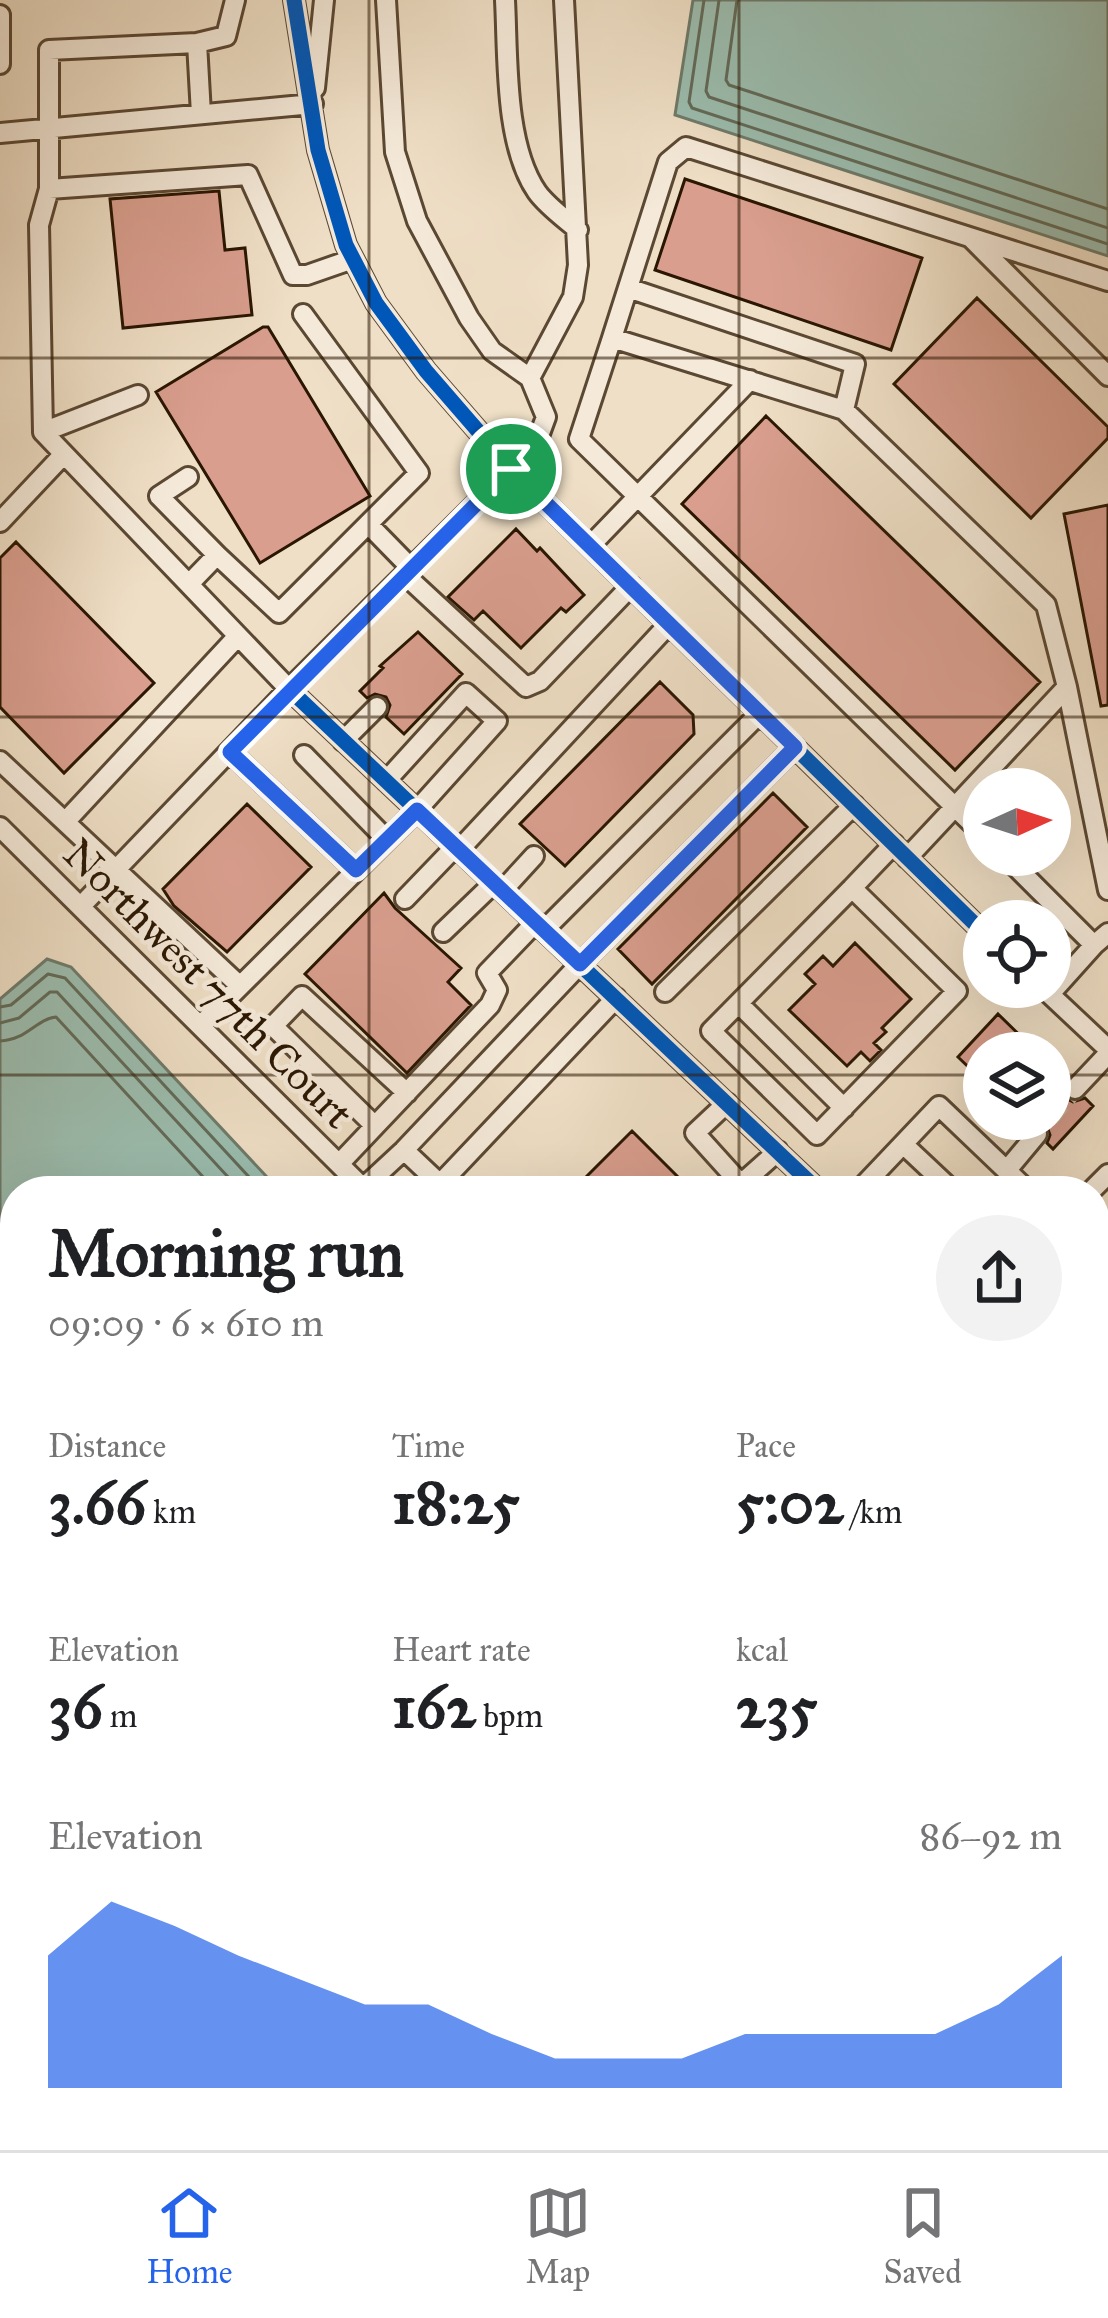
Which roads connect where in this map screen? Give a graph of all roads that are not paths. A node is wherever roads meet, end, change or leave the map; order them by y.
1 (235, 0) edge
2 (294, 0) edge
3 (323, 0) edge
4 (386, 0) edge
5 (505, 0) edge
6 (564, 0) edge
7 (0, 15) edge
8 (196, 43) junction
9 (0, 64) edge
10 (313, 104) junction
11 (201, 114) junction
12 (49, 128) junction
13 (0, 133) edge
14 (50, 188) junction
15 (578, 230) junction
16 (969, 236) junction
17 (353, 259) junction
18 (1108, 281) edge
19 (628, 288) junction
20 (304, 314) dead end
21 (612, 338) junction
22 (1108, 376) edge
23 (530, 378) junction
24 (750, 380) junction
25 (138, 395) dead end
26 (844, 410) junction
27 (43, 433) junction
28 (64, 454) junction
29 (511, 469) junction
30 (188, 477) dead end
31 (638, 496) junction
32 (0, 522) edge
33 (368, 524) junction
34 (590, 546) junction
35 (218, 554) junction
36 (408, 571) junction
37 (189, 584) junction
38 (631, 586) junction
39 (669, 624) junction
40 (238, 636) junction
41 (1067, 688) junction
42 (289, 689) junction
43 (377, 707) dead end
44 (760, 713) junction
45 (344, 740) junction
46 (795, 747) junction
47 (230, 752) junction
48 (304, 755) dead end
49 (0, 761) edge
50 (386, 781) junction
51 (854, 805) junction
52 (955, 807) junction
53 (417, 810) junction
54 (963, 815) edge
55 (65, 822) junction
56 (0, 827) edge
57 (387, 840) junction
58 (457, 848) junction
59 (901, 851) junction
60 (534, 856) dead end
61 (116, 870) junction
62 (356, 870) junction
63 (1028, 876) edge
64 (498, 887) junction
65 (852, 888) junction
66 (1108, 890) edge
67 (406, 898) dead end
68 (82, 905) junction
69 (963, 912) edge
70 (540, 926) junction
71 (442, 932) dead end
72 (1101, 939) edge
73 (580, 964) junction
74 (1071, 967) edge
75 (240, 986) junction
76 (665, 992) dead end
77 (616, 998) junction
78 (739, 1004) junction
79 (1064, 1008) edge
80 (201, 1025) junction
81 (1108, 1051) edge
82 (1075, 1089) tunnel mouth
83 (407, 1093) junction
84 (727, 1103) junction
85 (844, 1108) junction
86 (374, 1126) junction
87 (1032, 1140) edge
88 (903, 1144) junction
89 (404, 1150) junction
90 (778, 1151) junction
91 (339, 1164) junction
92 (1007, 1169) junction
93 (351, 1176) edge
94 (377, 1176) edge
95 (432, 1176) edge
96 (448, 1176) edge
97 (734, 1176) edge
98 (750, 1176) edge
99 (803, 1176) edge
100 (873, 1176) edge
101 (936, 1176) edge
102 (1014, 1176) edge

1 - 8 street
2 - 10 street
3 - 10 street
4 - 23 street
5 - 15 street
6 - 15 street
7 - 9 street
8 - 11 street
8 - 12 street
10 - 11 street
10 - 17 street
11 - 12 street
12 - 13 street
12 - 14 street
14 - 17 street
14 - 27 street
15 - 23 street
16 - 18 street
16 - 19 street
16 - 22 street
17 - 29 street
19 - 21 street
19 - 26 street
20 - 33 street
21 - 24 street
21 - 31 street
23 - 29 street
24 - 26 street
24 - 31 street
25 - 27 street
26 - 41 street
27 - 28 street
28 - 32 street
28 - 37 street
29 - 34 street
29 - 36 street
30 - 35 street
31 - 34 street
31 - 52 street
33 - 35 street
33 - 36 street
34 - 38 street
35 - 37 street
36 - 38 street
36 - 42 street
37 - 40 street
38 - 39 street
39 - 44 street
39 - 58 street
40 - 42 street
40 - 55 street
41 - 52 street
41 - 66 street
42 - 45 street
42 - 47 street
43 - 45 street
44 - 46 street
44 - 70 street
45 - 50 street
46 - 51 street
46 - 73 street
47 - 61 street
47 - 62 street
48 - 57 street
49 - 55 street
50 - 53 street
50 - 53 street
51 - 59 street
51 - 76 street
52 - 54 street
52 - 59 street
53 - 57 street
53 - 58 street
55 - 61 street
56 - 68 street, Northwest 77th Court
57 - 62 street
58 - 64 street
58 - 67 street
59 - 65 street
59 - 69 street
60 - 64 street
61 - 68 street
61 - 75 street
62 - 75 street
63 - 72 street
64 - 70 street
64 - 71 street
65 - 78 street
65 - 85 street
68 - 80 street, Northwest 77th Court
70 - 73 street
70 - 83 street
72 - 74 street
73 - 77 street
73 - 89 street
75 - 80 street
77 - 84 street
77 - 96 street
78 - 85 street
78 - 85 street
79 - 81 street
80 - 91 street, Northwest 77th Court
81 - 82 street
83 - 86 street
83 - 86 street
84 - 90 street
84 - 97 street
86 - 91 street
87 - 92 street
88 - 92 street
88 - 100 street
88 - 101 street
89 - 94 street
89 - 95 street
90 - 98 street
90 - 99 street
91 - 93 street, Northwest 77th Court
92 - 102 street

